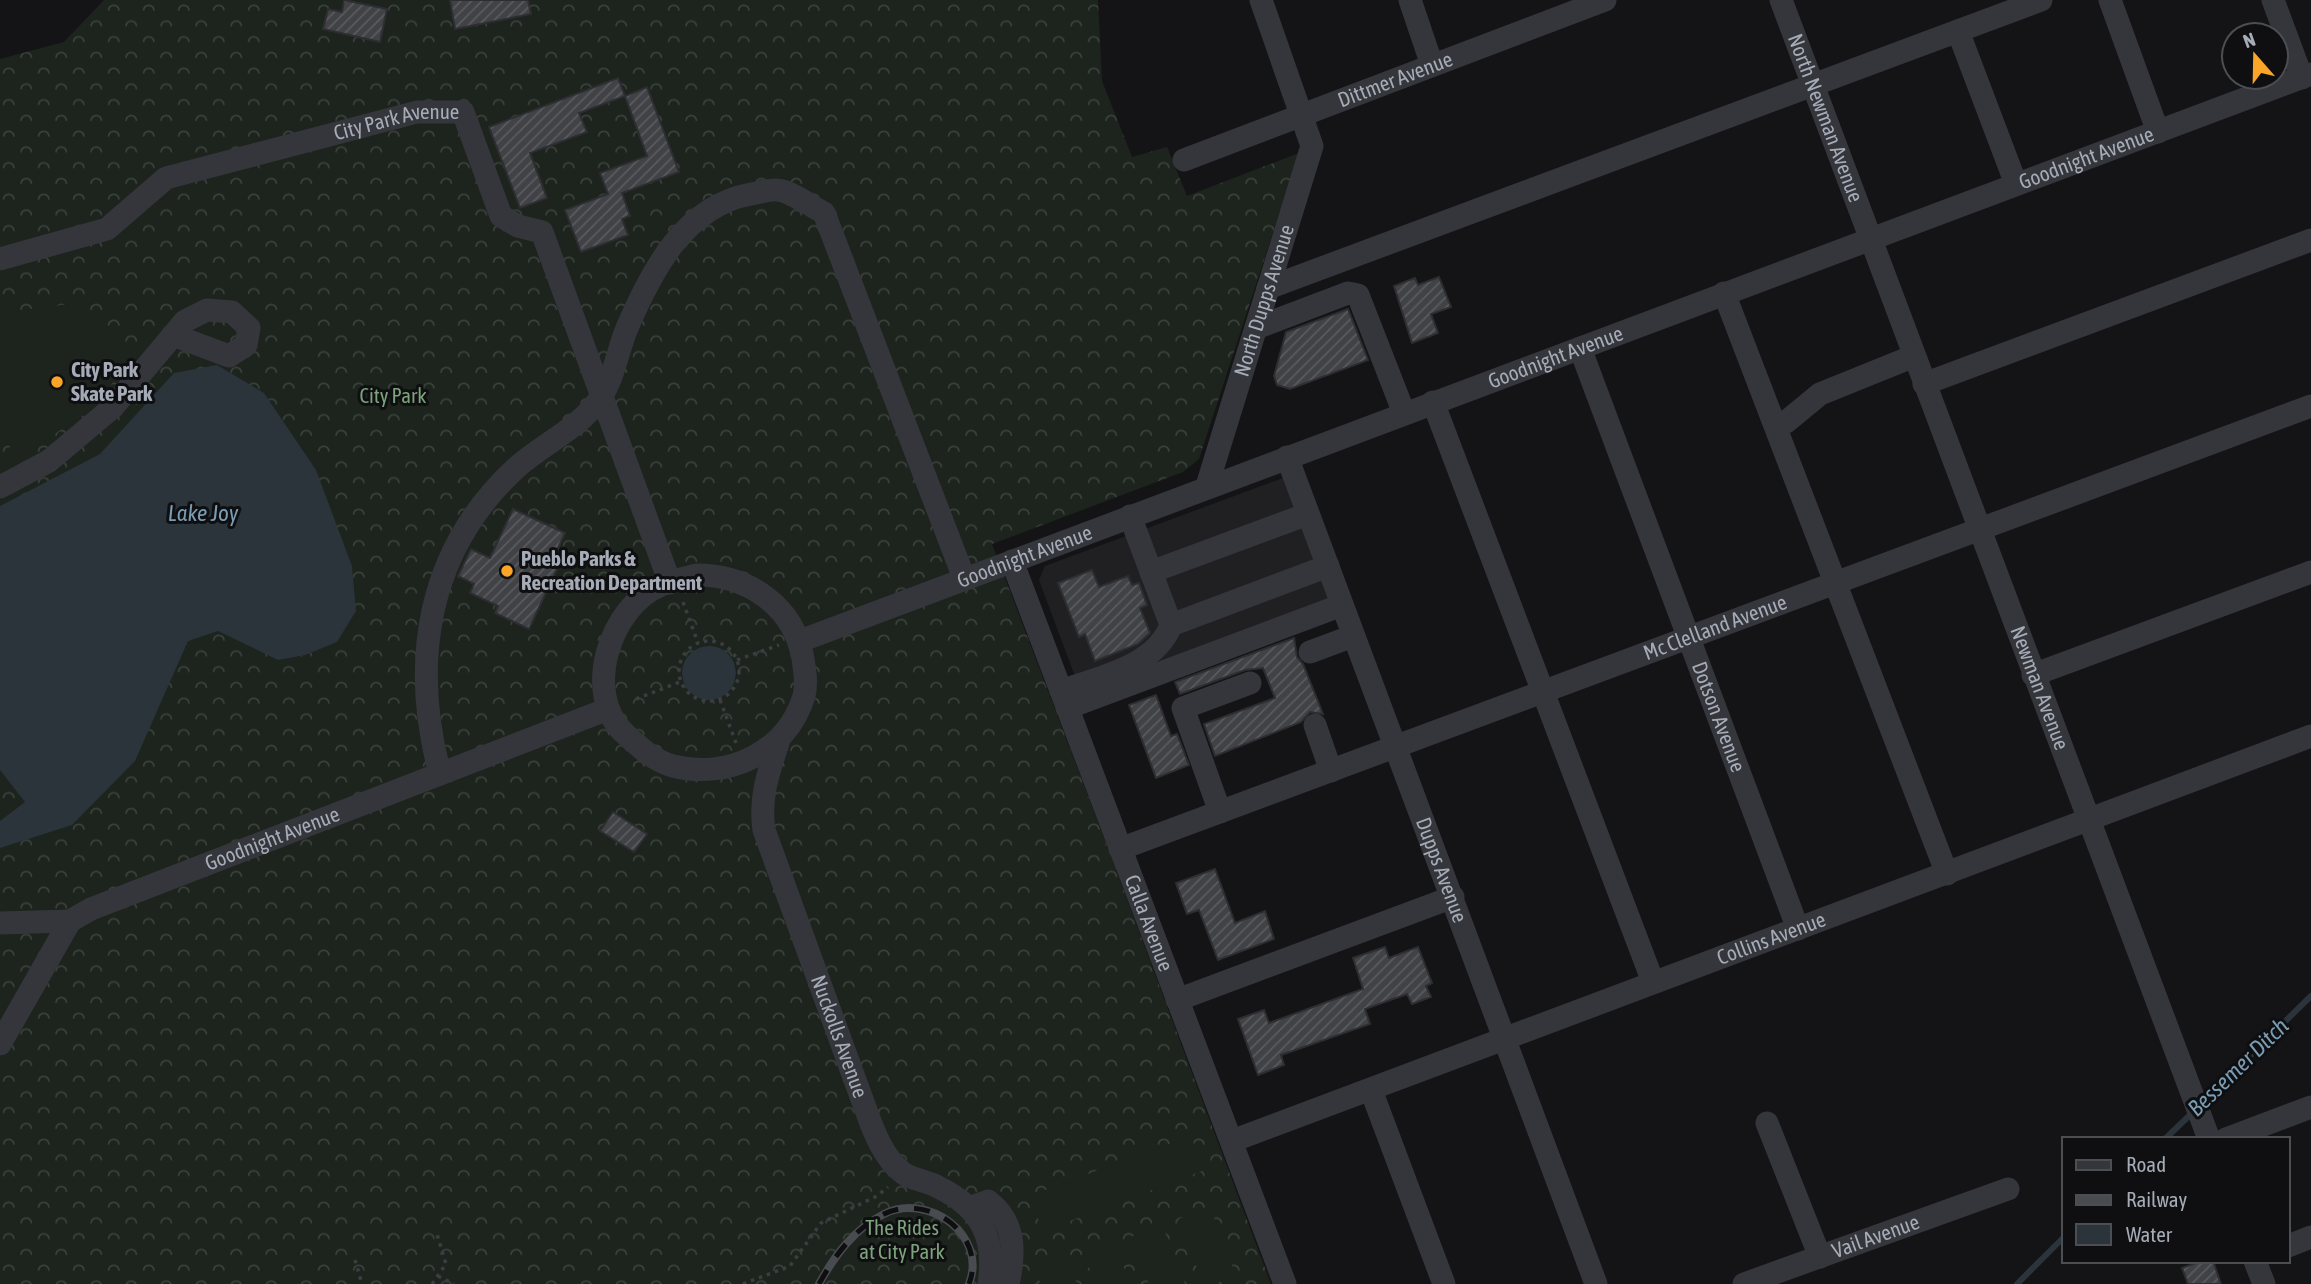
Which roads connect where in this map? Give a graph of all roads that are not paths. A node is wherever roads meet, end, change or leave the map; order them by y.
1 (1261, 0) edge
2 (1410, 0) edge
3 (1605, 0) edge
4 (1781, 0) edge
5 (2041, 0) edge
6 (2110, 0) edge
7 (2273, 0) edge
8 (1958, 31) junction
9 (1432, 65) junction
10 (2307, 76) edge
11 (1812, 86) junction
12 (1303, 114) junction
13 (2158, 132) junction
14 (1184, 160) dead end
15 (2016, 184) junction
16 (1869, 237) junction
17 (2311, 240) edge
18 (0, 259) edge
19 (1268, 288) junction
20 (1724, 293) junction
21 (1256, 328) junction
22 (173, 335) dead end
23 (1580, 348) junction
24 (1914, 356) junction
25 (1924, 384) junction
26 (602, 396) junction
27 (1433, 402) junction
28 (2311, 406) edge
29 (1404, 413) junction
30 (1776, 426) junction
31 (1287, 457) junction
32 (1207, 486) junction
33 (0, 487) edge
34 (1308, 514) junction
35 (1130, 516) junction
36 (1980, 530) junction
37 (1012, 561) junction
38 (1328, 566) junction
39 (1151, 572) junction
40 (2311, 572) edge
41 (964, 578) junction
42 (1835, 582) junction
43 (675, 588) junction
44 (1342, 605) junction
45 (1171, 625) junction
46 (1353, 636) junction
47 (1688, 637) junction
48 (794, 641) junction
49 (1310, 652) dead end
50 (1138, 672) junction
51 (2033, 675) junction
52 (1250, 683) dead end
53 (1544, 691) junction
54 (1064, 700) junction
55 (608, 709) junction
56 (1315, 725) dead end
57 (2311, 736) edge
58 (779, 740) junction
59 (1395, 747) junction
60 (1331, 771) junction
61 (440, 774) junction
62 (1220, 812) junction
63 (2089, 820) junction
64 (1120, 849) junction
65 (1947, 874) junction
66 (1453, 897) junction
67 (70, 921) junction
68 (0, 923) edge
69 (1798, 929) junction
70 (1653, 982) junction
71 (1177, 1000) junction
72 (1503, 1040) junction
73 (0, 1044) edge
74 (1371, 1090) junction
75 (2311, 1107) edge
76 (1767, 1123) dead end
77 (2208, 1137) edge
78 (2231, 1137) edge
79 (1232, 1141) junction
80 (2008, 1189) dead end
81 (971, 1207) junction
82 (2311, 1237) edge
83 (2290, 1245) edge
84 (1820, 1257) junction
85 (2256, 1263) edge
86 (989, 1284) edge
87 (1007, 1284) edge
88 (1285, 1284) edge
89 (1444, 1284) edge
90 (1596, 1284) edge
91 (1744, 1284) edge
92 (2264, 1284) edge

1 - 12 street, North Dupps Avenue
2 - 9 street
3 - 9 street, Dittmer Avenue
4 - 11 street, North Newman Avenue
5 - 8 street
6 - 13 street
7 - 10 street
8 - 11 street
8 - 15 street
9 - 12 street, Dittmer Avenue
10 - 13 street, Goodnight Avenue
11 - 16 street, North Newman Avenue
11 - 19 street
12 - 14 street, Dittmer Avenue
12 - 19 street, North Dupps Avenue
13 - 15 street, Goodnight Avenue
15 - 16 street, Goodnight Avenue
16 - 20 street, Goodnight Avenue
16 - 24 street, Newman Avenue
17 - 25 street
18 - 26 street, City Park Avenue
19 - 21 street, North Dupps Avenue
20 - 23 street, Goodnight Avenue
20 - 30 street
21 - 29 street
21 - 32 street, North Dupps Avenue
22 - 33 street
23 - 27 street, Goodnight Avenue
23 - 47 street, Dotson Avenue
24 - 25 street, Newman Avenue
24 - 30 street
25 - 36 street, Newman Avenue
26 - 41 street
26 - 43 street, City Park Avenue
26 - 61 street
27 - 29 street, Goodnight Avenue
27 - 53 street
28 - 36 street, Mc Clelland Avenue
29 - 31 street, Goodnight Avenue
30 - 42 street
31 - 32 street, Goodnight Avenue
31 - 34 street, Dupps Avenue
32 - 35 street, Goodnight Avenue
34 - 38 street, Dupps Avenue
34 - 39 street
35 - 37 street, Goodnight Avenue
35 - 39 street
36 - 42 street, Mc Clelland Avenue
36 - 51 street, Newman Avenue
37 - 41 street, Goodnight Avenue
37 - 54 street, Calla Avenue
38 - 44 street, Dupps Avenue
38 - 45 street
39 - 45 street
40 - 51 street
41 - 48 street, Goodnight Avenue
42 - 47 street, Mc Clelland Avenue
42 - 65 street
43 - 48 street
43 - 55 street
44 - 46 street, Dupps Avenue
44 - 50 street
45 - 50 street
46 - 49 street
46 - 59 street, Dupps Avenue
47 - 53 street, Mc Clelland Avenue
47 - 69 street, Dotson Avenue
48 - 58 street, Nuckolls Avenue
50 - 54 street
51 - 63 street, Newman Avenue
52 - 62 street
53 - 59 street, Mc Clelland Avenue
53 - 70 street
54 - 64 street, Calla Avenue
55 - 58 street
55 - 61 street, Goodnight Avenue
56 - 60 street
57 - 63 street, Collins Avenue
58 - 81 street, Nuckolls Avenue
59 - 60 street, Mc Clelland Avenue
59 - 66 street, Dupps Avenue
60 - 62 street, Mc Clelland Avenue
61 - 67 street, Goodnight Avenue
62 - 64 street, Mc Clelland Avenue
63 - 65 street, Collins Avenue
63 - 77 street, Newman Avenue
64 - 71 street, Calla Avenue
65 - 69 street, Collins Avenue
66 - 71 street
66 - 72 street, Dupps Avenue
67 - 68 street
67 - 73 street
69 - 70 street, Collins Avenue
70 - 72 street, Collins Avenue
71 - 79 street, Calla Avenue
72 - 74 street, Collins Avenue
72 - 90 street, Dupps Avenue
74 - 79 street, Collins Avenue
74 - 89 street
75 - 78 street
76 - 84 street
79 - 88 street, Calla Avenue
80 - 84 street, Vail Avenue
81 - 86 street
81 - 87 street
82 - 83 street
84 - 91 street, Vail Avenue
85 - 92 street

